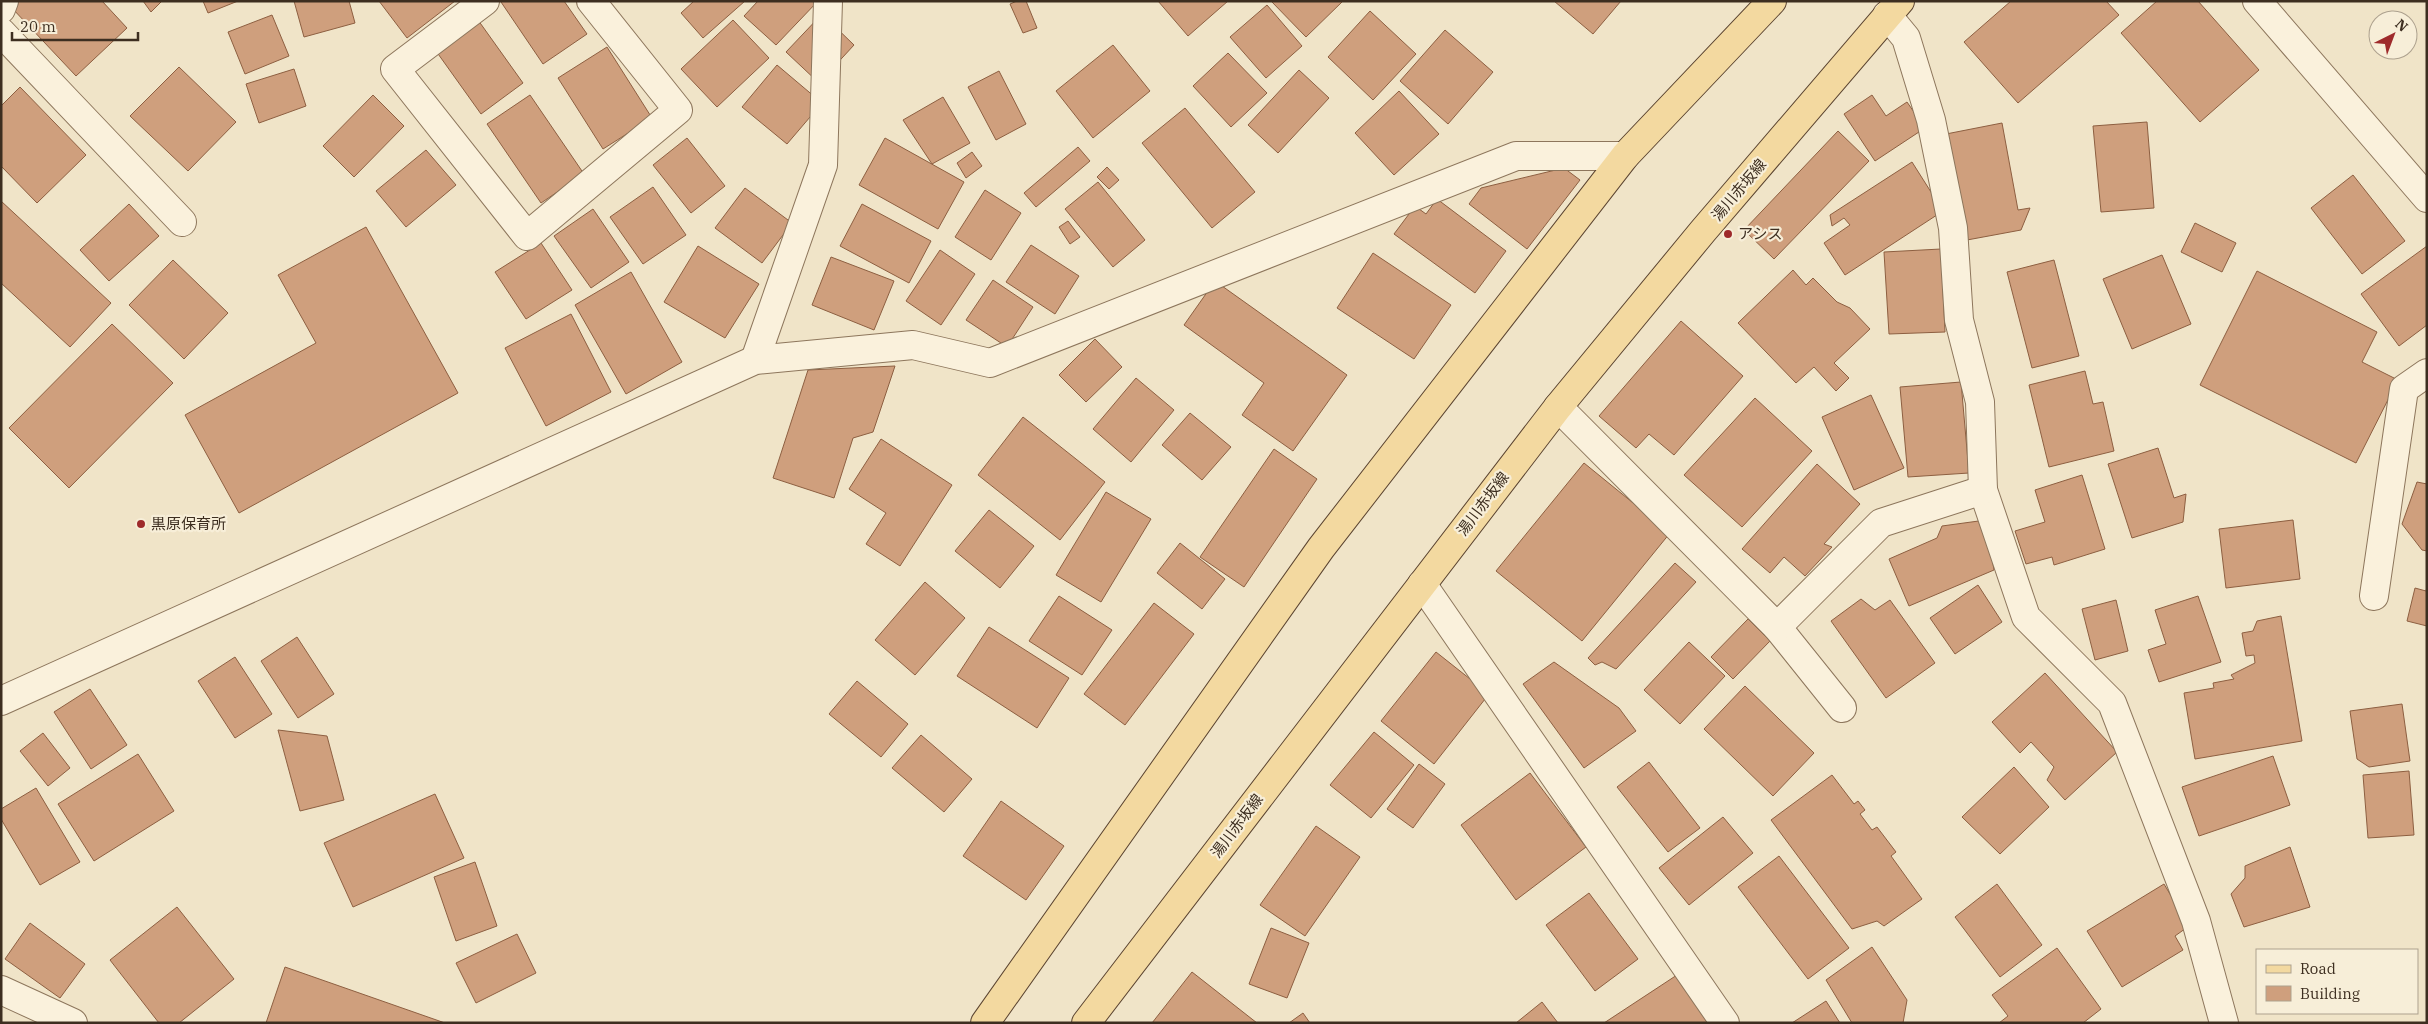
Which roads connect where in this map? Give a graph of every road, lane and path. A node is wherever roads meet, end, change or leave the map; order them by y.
1 (4, 1) edge
2 (484, 1) edge
3 (591, 1) edge
4 (828, 1) edge
5 (1772, 1) edge
6 (2257, 1) edge
7 (1893, 8) edge
8 (1, 9) edge
9 (1, 32) edge
10 (1624, 156) junction
11 (2427, 198) edge
12 (182, 222) dead end
13 (755, 360) junction
14 (2427, 373) edge
15 (1558, 407) junction
16 (1983, 490) junction
17 (1422, 584) junction
18 (2374, 596) dead end
19 (1777, 626) junction
20 (1, 701) edge
21 (1842, 708) dead end
22 (1, 990) edge
23 (73, 1023) edge
24 (984, 1023) edge
25 (1086, 1023) edge
26 (1725, 1023) edge
27 (2224, 1023) edge

1 - 8 street
2 - 3 street
4 - 13 street
5 - 10 main road
6 - 11 street
7 - 15 main road, 湯川赤坂線
7 - 16 street
9 - 12 street
10 - 13 street
10 - 24 main road
13 - 20 street
14 - 18 street
15 - 17 main road, 湯川赤坂線
15 - 19 street
16 - 19 street
16 - 27 street
17 - 25 main road, 湯川赤坂線
17 - 26 street
19 - 21 street
22 - 23 street

